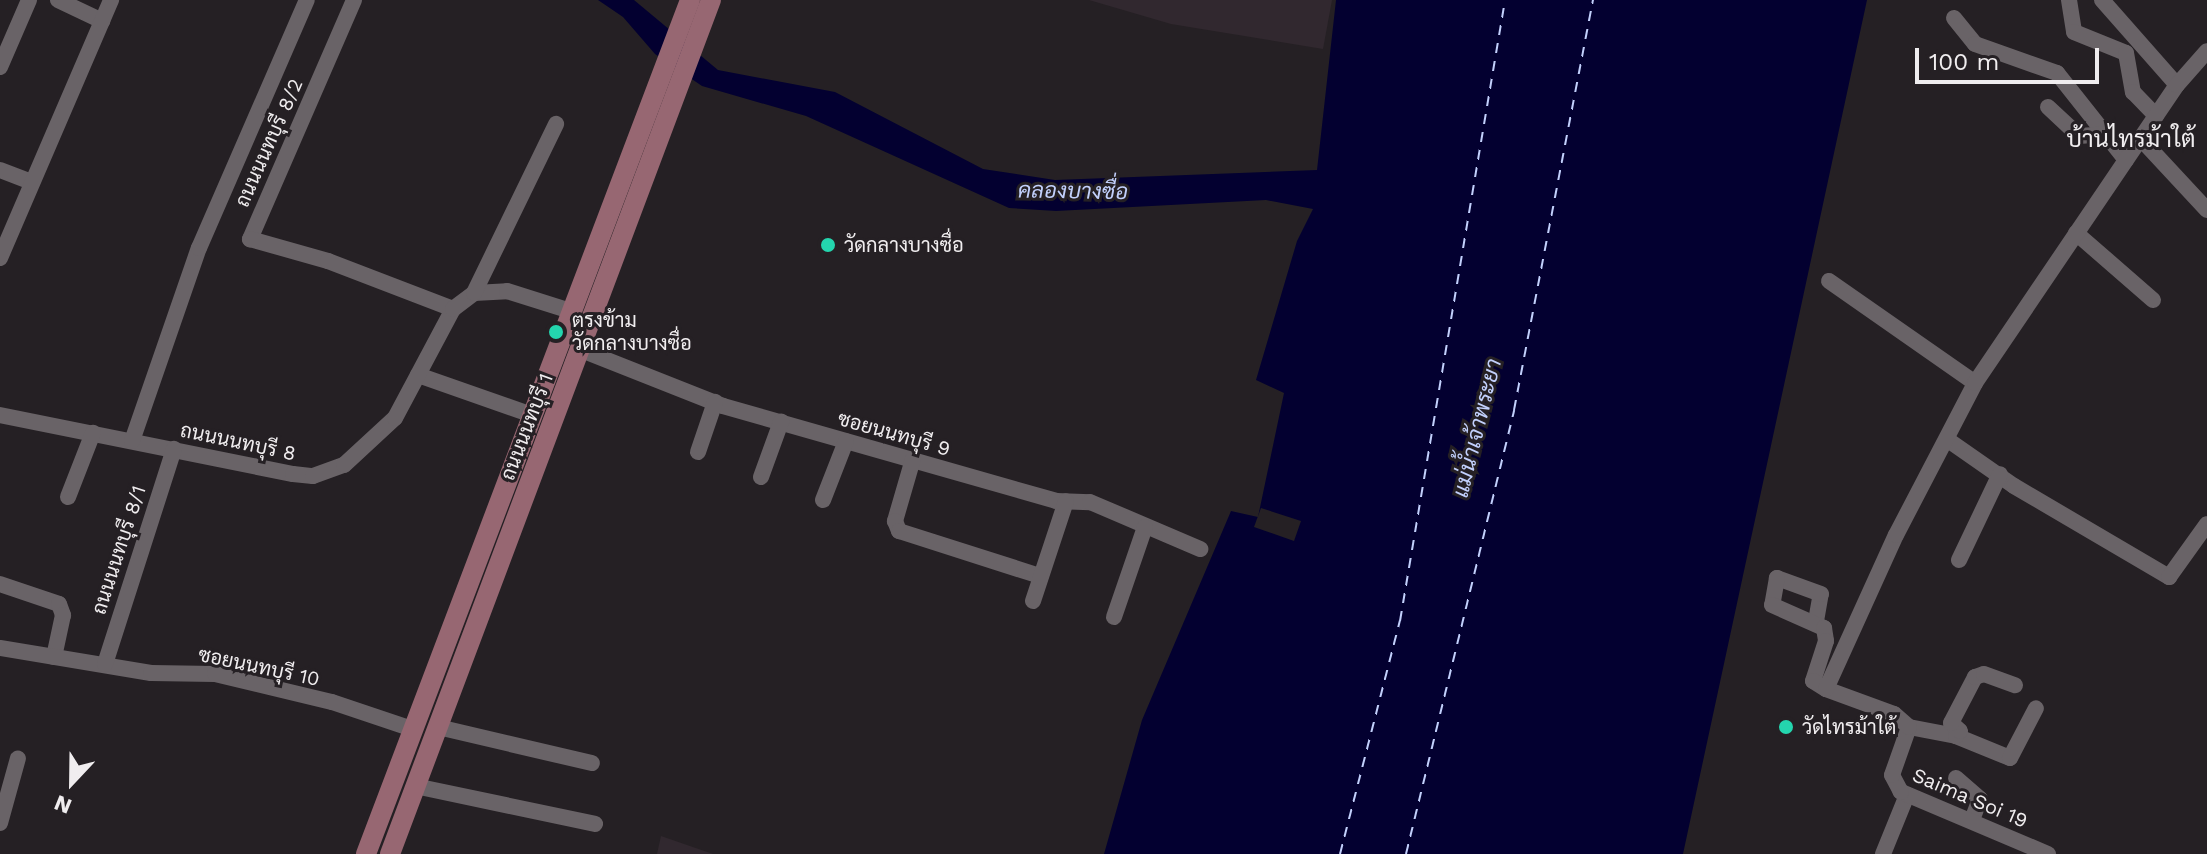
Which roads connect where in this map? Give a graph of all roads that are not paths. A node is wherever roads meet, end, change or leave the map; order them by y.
1 (29, 0) edge
2 (58, 0) edge
3 (111, 0) edge
4 (307, 0) edge
5 (354, 0) edge
6 (711, 0) edge
7 (2069, 0) edge
8 (2102, 0) edge
9 (692, 13) edge
10 (1954, 18) dead end
11 (102, 21) junction
12 (2207, 51) edge
13 (0, 67) edge
14 (2177, 85) junction
15 (665, 92) junction
16 (2048, 107) dead end
17 (2156, 116) junction
18 (556, 124) dead end
19 (2106, 134) junction
20 (2141, 139) junction
21 (2126, 160) junction
22 (0, 170) edge
23 (31, 182) junction
24 (2207, 210) edge
25 (2076, 233) junction
26 (0, 258) edge
27 (1829, 281) dead end
28 (474, 293) junction
29 (2153, 300) dead end
30 (453, 309) junction
31 (571, 311) junction
32 (579, 349) junction
33 (418, 375) junction
34 (1975, 383) junction
35 (715, 402) junction
36 (0, 415) edge
37 (532, 415) junction
38 (781, 422) junction
39 (93, 433) junction
40 (1948, 440) junction
41 (132, 441) junction
42 (846, 441) junction
43 (174, 449) junction
44 (698, 452) dead end
45 (913, 459) junction
46 (2000, 474) junction
47 (761, 477) dead end
48 (68, 497) dead end
49 (823, 500) dead end
50 (1066, 501) junction
51 (2207, 524) edge
52 (1145, 527) junction
53 (1200, 549) dead end
54 (1959, 560) dead end
55 (1040, 576) junction
56 (0, 584) edge
57 (1033, 601) dead end
58 (1114, 617) dead end
59 (1816, 621) dead end
60 (0, 648) edge
61 (54, 657) junction
62 (105, 664) junction
63 (2015, 685) dead end
64 (1827, 686) junction
65 (2036, 708) dead end
66 (438, 727) junction
67 (1909, 727) junction
68 (412, 729) junction
69 (1956, 736) junction
70 (18, 758) dead end
71 (592, 763) dead end
72 (1956, 778) dead end
73 (415, 786) junction
74 (1907, 795) junction
75 (1972, 820) junction
76 (0, 823) edge
77 (595, 824) dead end
78 (366, 854) edge
79 (390, 854) edge
80 (1883, 854) edge
81 (2048, 854) edge

1 - 13 street
2 - 11 street
3 - 11 street
4 - 41 street
5 - 30 street, ถนนนนทบุรี 8/2
6 - 9 main road, ถนนนนทบุรี 1
7 - 17 street
8 - 14 street
9 - 15 main road, ถนนนนทบุรี 1
10 - 19 street
11 - 23 street
12 - 14 street
14 - 17 street
15 - 31 main road, ถนนนนทบุรี 1
15 - 32 main road, ถนนนนทบุรี 1
16 - 19 street
17 - 20 street
18 - 28 street, ถนนนนทบุรี 8
19 - 21 street
20 - 21 street
20 - 24 street
21 - 25 street
22 - 23 street
23 - 26 street
25 - 29 street
25 - 34 street
27 - 34 street
28 - 30 street, ถนนนนทบุรี 8
28 - 31 street
30 - 33 street, ถนนนนทบุรี 8
31 - 37 main road, ถนนนนทบุรี 1
32 - 35 street, ซอยนนทบุรี 9
32 - 66 main road, ถนนนนทบุรี 1
33 - 37 street
33 - 43 street, ถนนนนทบุรี 8
34 - 40 street
35 - 38 street, ซอยนนทบุรี 9
35 - 44 street
36 - 39 street, ถนนนนทบุรี 8
37 - 68 main road, ถนนนนทบุรี 1
38 - 42 street, ซอยนนทบุรี 9
38 - 47 street
39 - 41 street, ถนนนนทบุรี 8
39 - 48 street
40 - 46 street
40 - 64 street
41 - 43 street, ถนนนนทบุรี 8
42 - 45 street, ซอยนนทบุรี 9
42 - 49 street
43 - 62 street, ถนนนนทบุรี 8/1
45 - 50 street, ซอยนนทบุรี 9
45 - 55 street
46 - 51 street
46 - 54 street
50 - 52 street, ซอยนนทบุรี 9
50 - 55 street
52 - 53 street, ซอยนนทบุรี 9
52 - 58 street
55 - 57 street
56 - 61 street
59 - 64 street
60 - 61 street, ซอยนนทบุรี 10
61 - 62 street, ซอยนนทบุรี 10
62 - 68 street, ซอยนนทบุรี 10
63 - 69 street
64 - 67 street
65 - 69 street
66 - 71 street
66 - 73 main road, ถนนนนทบุรี 1
67 - 69 street
67 - 74 street, Saima Soi 19
68 - 78 main road, ถนนนนทบุรี 1
70 - 76 street
72 - 75 street
73 - 77 street
73 - 79 main road, ถนนนนทบุรี 1
74 - 75 street, Saima Soi 19
74 - 80 street
75 - 81 street, Saima Soi 19

